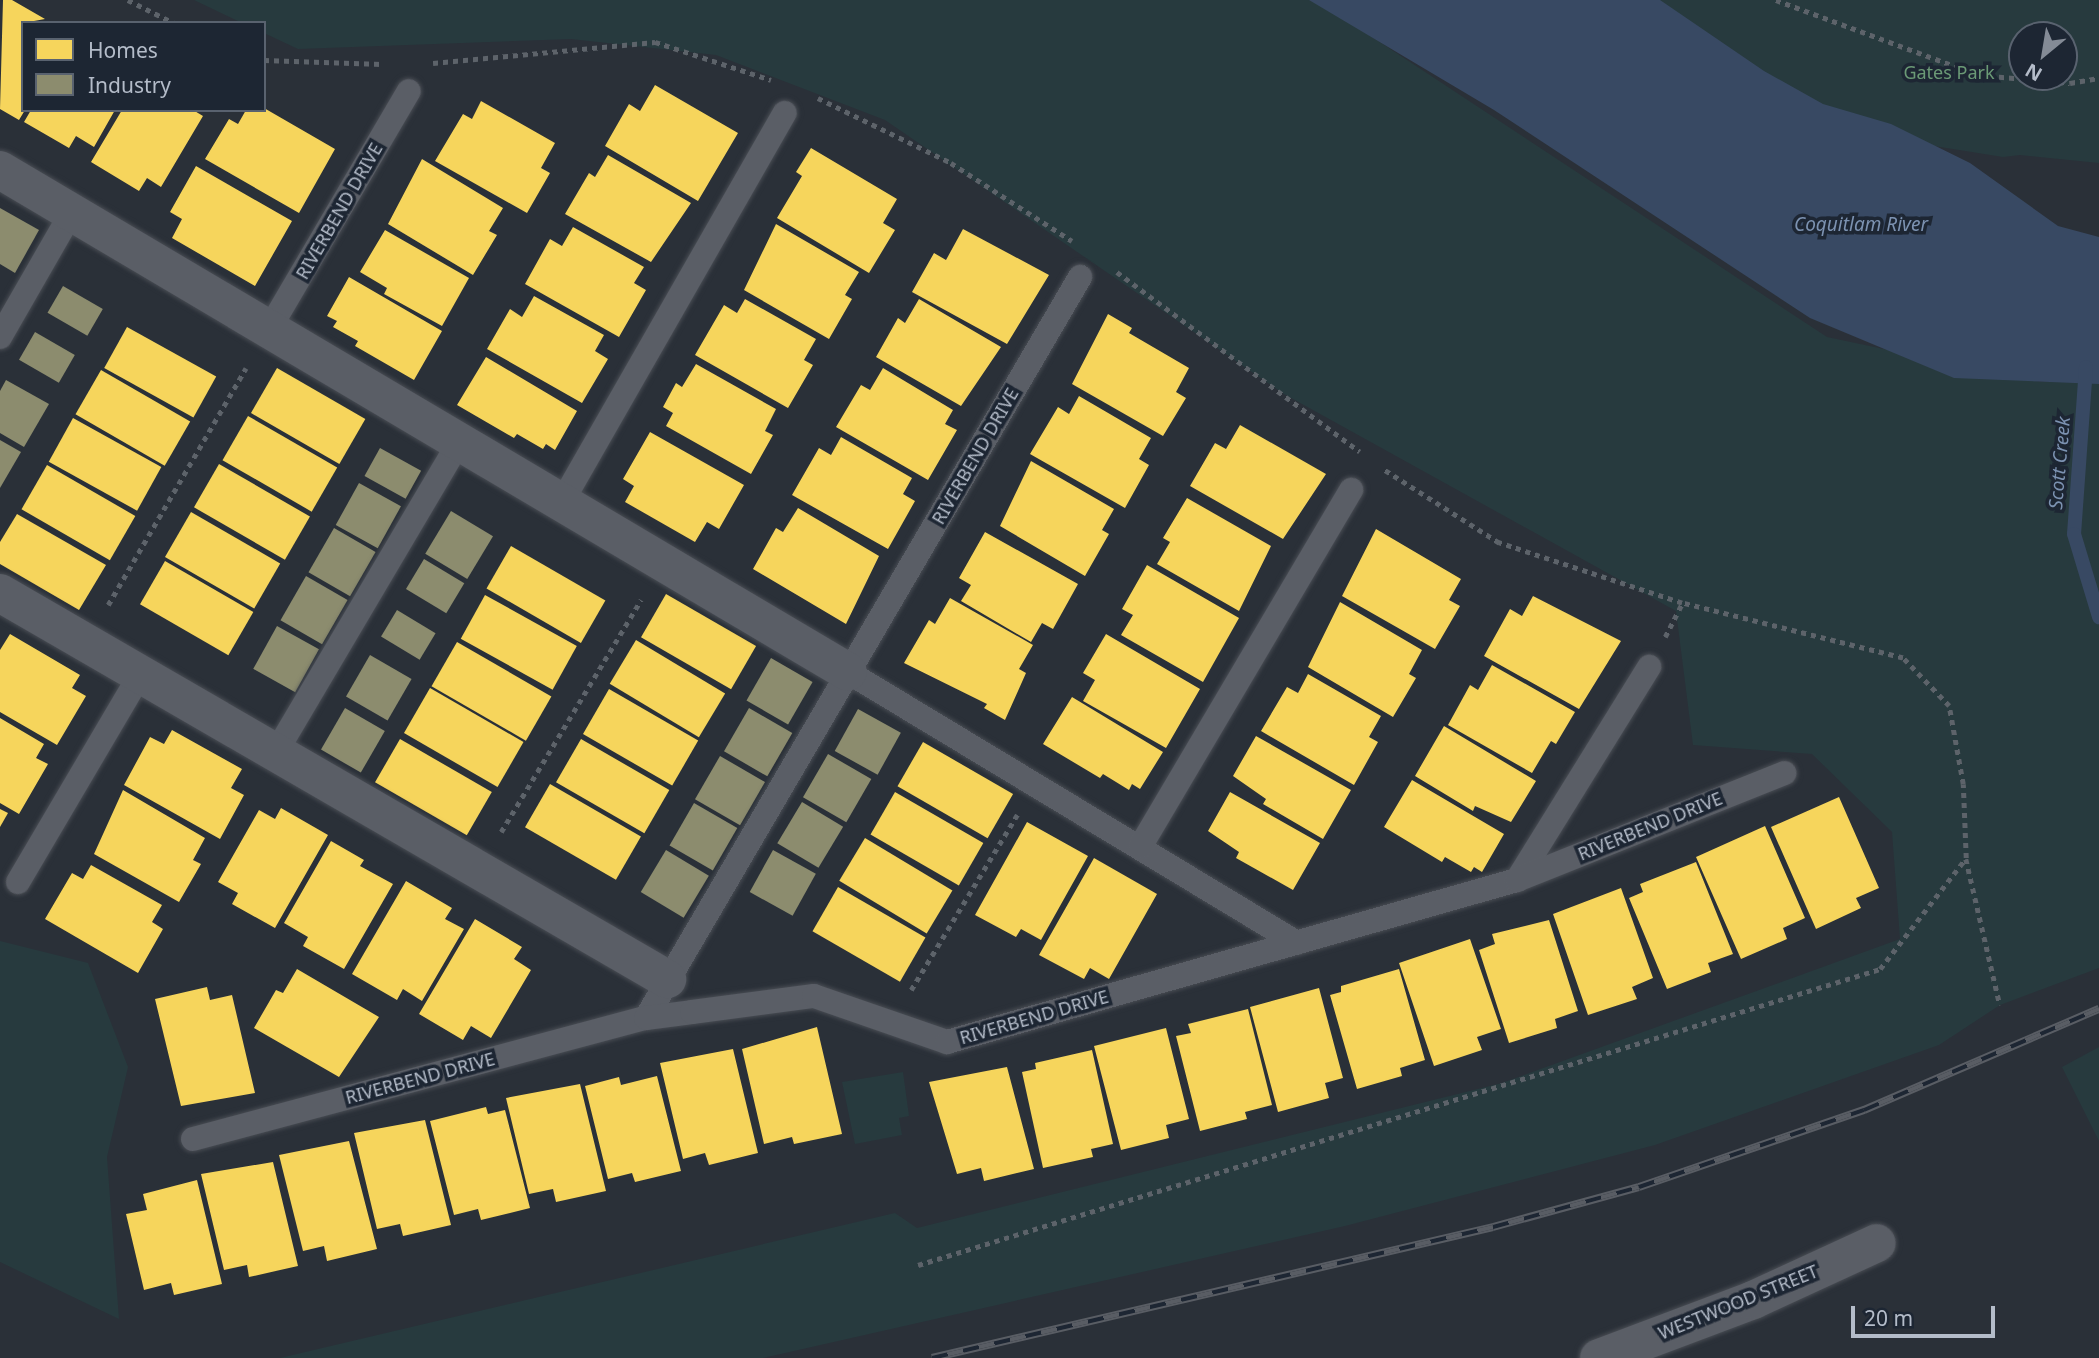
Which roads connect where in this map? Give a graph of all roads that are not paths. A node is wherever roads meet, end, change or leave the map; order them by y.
1 (409, 91) dead end
2 (785, 113) dead end
3 (0, 170) edge
4 (72, 212) junction
5 (1080, 277) dead end
6 (268, 331) junction
7 (0, 337) edge
8 (460, 441) junction
9 (1351, 490) dead end
10 (563, 500) junction
11 (0, 593) edge
12 (1650, 667) dead end
13 (848, 671) junction
14 (141, 673) junction
15 (276, 752) junction
16 (1784, 773) dead end
17 (1140, 847) junction
18 (1517, 880) junction
19 (18, 882) dead end
20 (1297, 943) junction
21 (667, 979) junction
22 (646, 1018) junction
23 (193, 1139) dead end
24 (1877, 1243) dead end
25 (1599, 1358) edge

1 - 6 lane, RIVERBEND DRIVE
2 - 10 lane
3 - 4 street
4 - 6 street
4 - 7 lane
5 - 13 lane, RIVERBEND DRIVE
6 - 8 street
8 - 10 street
8 - 15 lane
9 - 17 lane
10 - 13 street
11 - 14 street
12 - 18 lane
13 - 17 lane
13 - 21 lane, RIVERBEND DRIVE
14 - 15 street
14 - 19 lane
15 - 21 street
16 - 18 lane, RIVERBEND DRIVE
17 - 20 lane
18 - 20 lane, RIVERBEND DRIVE
20 - 22 lane, RIVERBEND DRIVE
21 - 22 lane, RIVERBEND DRIVE
22 - 23 lane, RIVERBEND DRIVE
24 - 25 street, WESTWOOD STREET

